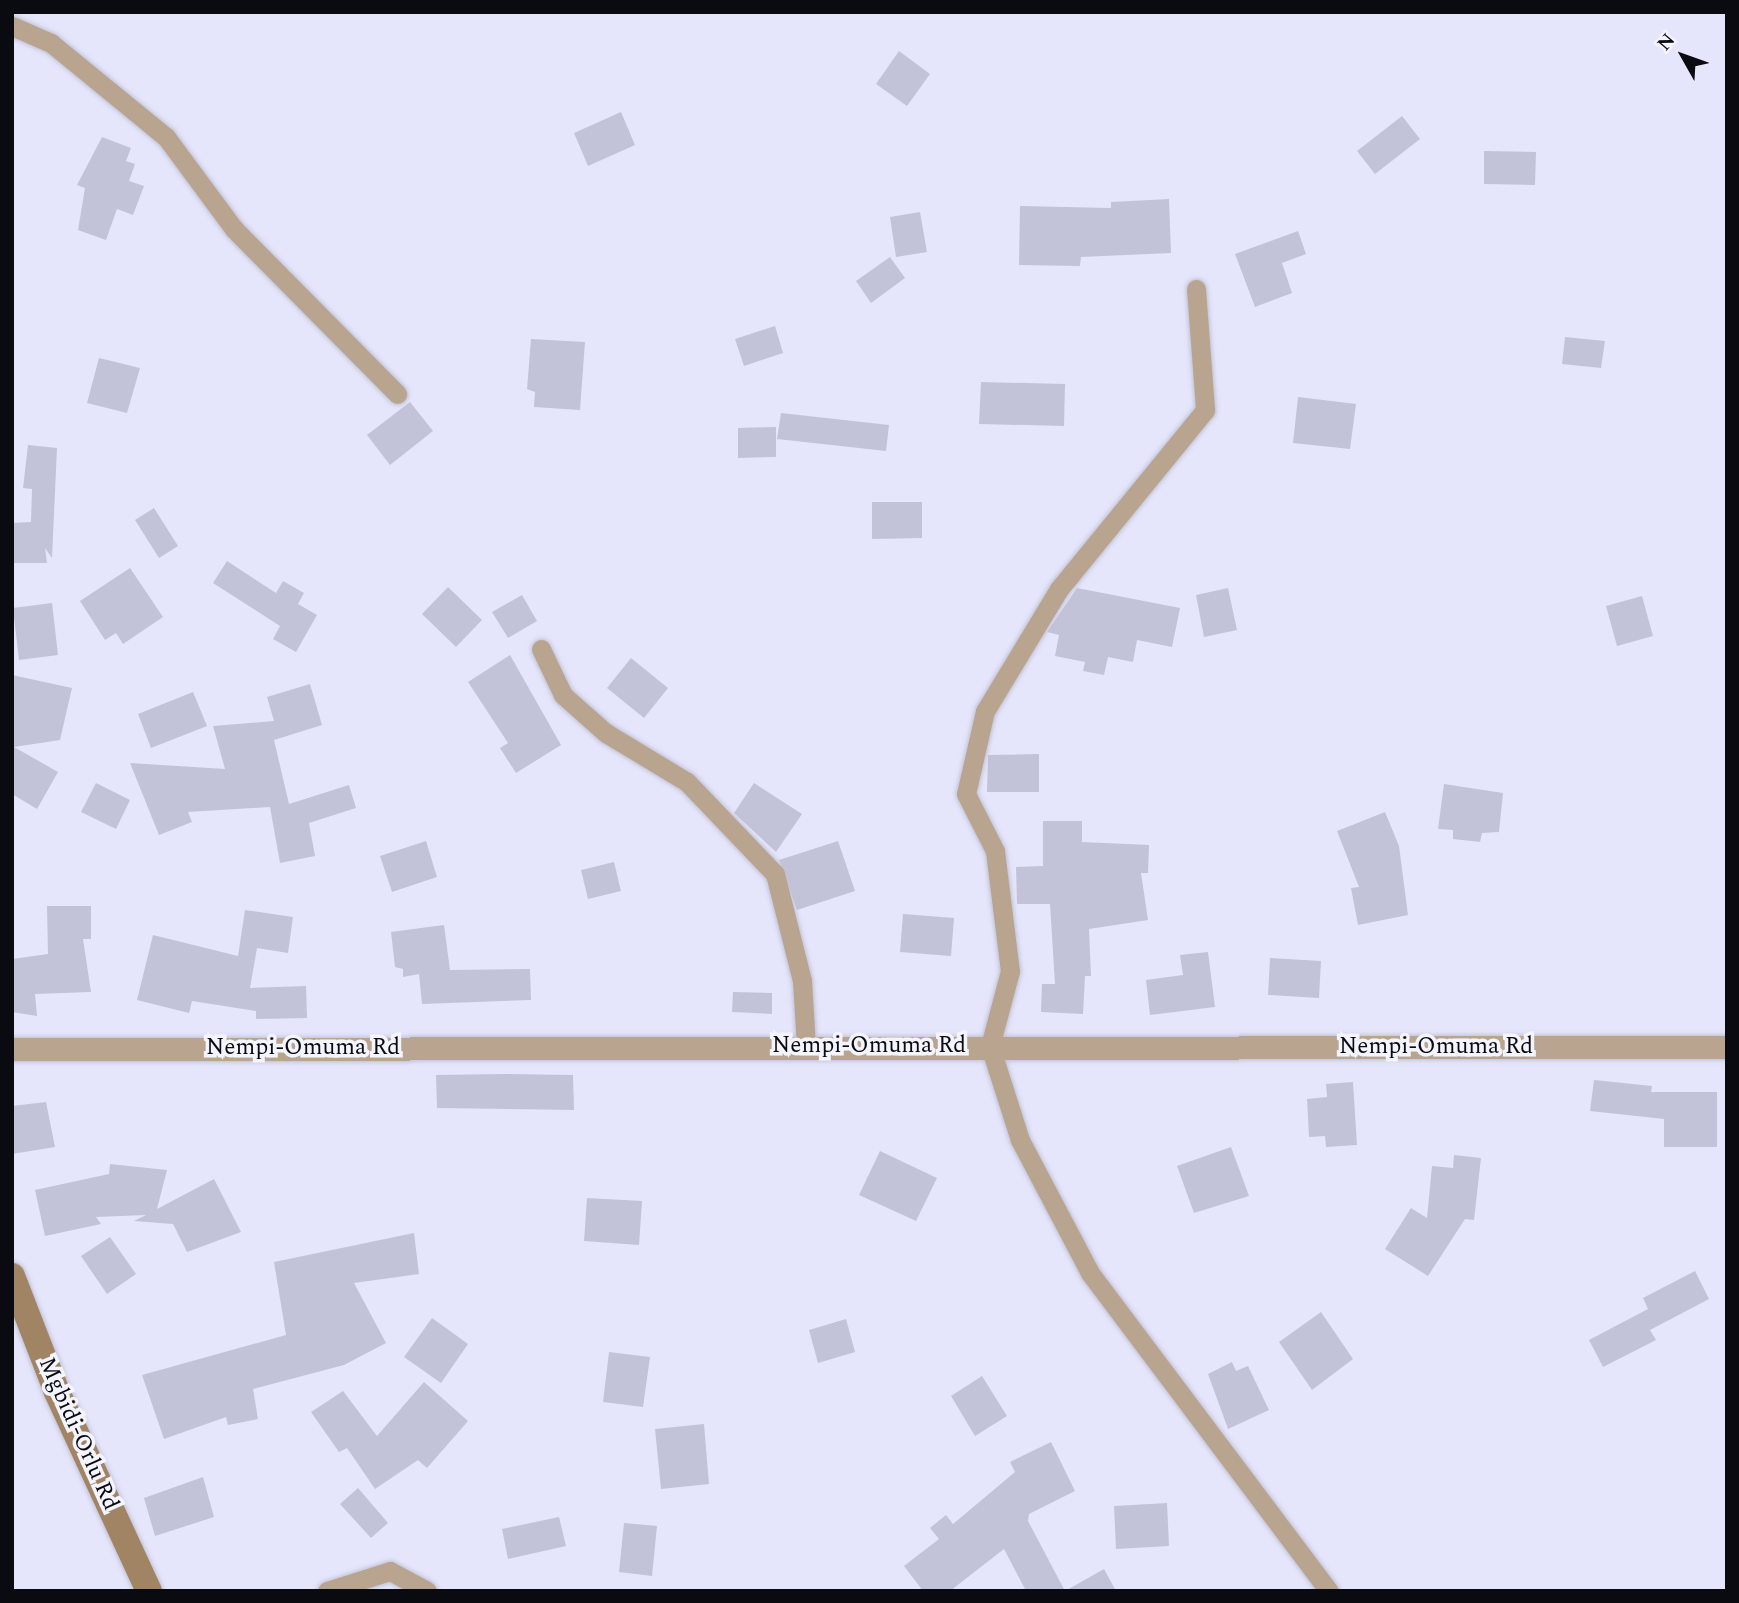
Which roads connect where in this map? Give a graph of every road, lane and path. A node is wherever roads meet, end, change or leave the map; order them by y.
1 (12, 26) edge
2 (1196, 289) dead end
3 (397, 394) dead end
4 (541, 649) dead end
5 (806, 1046) junction
6 (989, 1046) junction
7 (1727, 1047) edge
8 (12, 1049) edge
9 (12, 1276) edge
10 (149, 1591) edge
11 (327, 1591) edge
12 (427, 1591) edge
13 (1329, 1591) edge

1 - 3 street
2 - 6 street
4 - 5 street
5 - 6 street, Nempi-Omuma Rd
5 - 8 street, Nempi-Omuma Rd
6 - 7 street, Nempi-Omuma Rd
6 - 13 street
9 - 10 main road, Mgbidi-Orlu Rd
11 - 12 street

